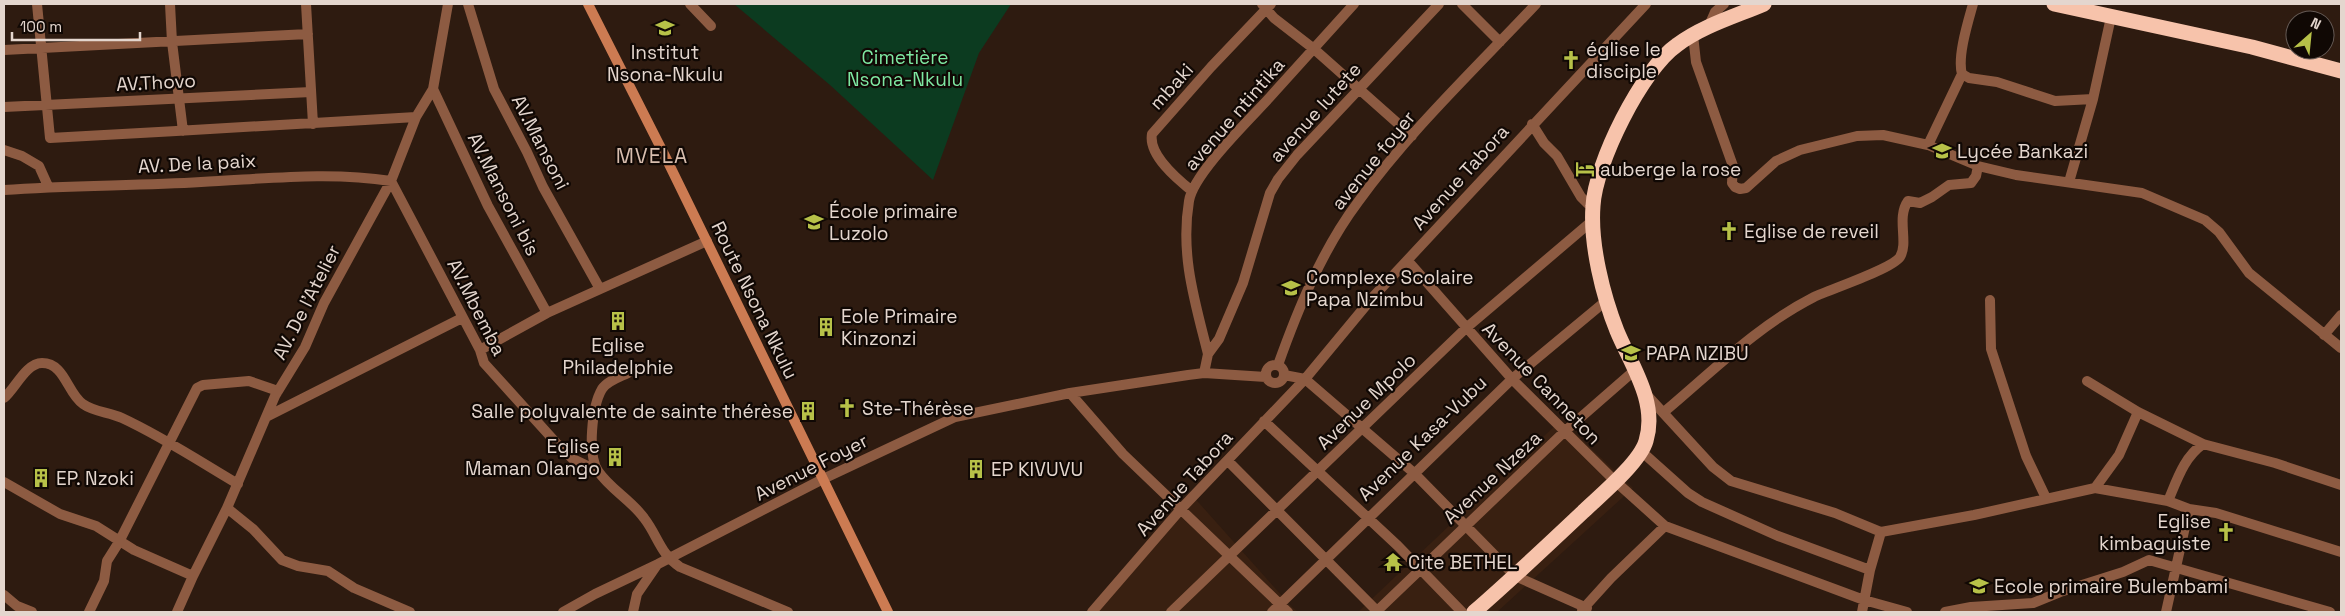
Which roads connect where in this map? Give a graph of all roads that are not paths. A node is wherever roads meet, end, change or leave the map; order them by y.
1 (37, 4) edge
2 (170, 4) edge
3 (306, 4) edge
4 (448, 4) edge
5 (468, 4) edge
6 (588, 4) edge
7 (690, 4) edge
8 (1354, 4) edge
9 (1439, 4) edge
10 (1462, 4) edge
11 (1536, 4) edge
12 (1646, 4) edge
13 (1724, 4) edge
14 (1764, 4) edge
15 (1973, 4) edge
16 (2054, 4) edge
17 (1266, 5) edge
18 (2105, 12) edge
19 (711, 26) dead end
20 (1708, 29) junction
21 (308, 34) junction
22 (1693, 35) junction
23 (172, 42) junction
24 (1500, 42) junction
25 (41, 49) junction
26 (1314, 49) junction
27 (4, 50) edge
28 (2341, 71) edge
29 (1962, 74) junction
30 (1360, 88) junction
31 (434, 89) junction
32 (311, 92) junction
33 (2093, 98) junction
34 (179, 100) junction
35 (47, 104) junction
36 (4, 107) edge
37 (416, 117) junction
38 (314, 124) junction
39 (1532, 124) junction
40 (183, 131) junction
41 (1412, 136) junction
42 (1928, 146) junction
43 (4, 150) edge
44 (1978, 166) junction
45 (391, 181) junction
46 (2069, 182) junction
47 (48, 186) junction
48 (4, 190) edge
49 (1192, 190) junction
50 (1593, 204) junction
51 (1592, 221) junction
52 (707, 241) junction
53 (1408, 261) junction
54 (600, 289) junction
55 (1607, 300) junction
56 (1990, 300) dead end
57 (547, 313) junction
58 (2341, 315) edge
59 (462, 318) junction
60 (1465, 328) junction
61 (2324, 335) junction
62 (2341, 348) edge
63 (480, 350) junction
64 (1208, 354) junction
65 (1278, 366) junction
66 (1635, 370) junction
67 (628, 373) dead end
68 (1204, 373) junction
69 (1284, 375) junction
70 (1266, 377) junction
71 (1306, 379) junction
72 (1512, 379) junction
73 (2087, 381) dead end
74 (278, 391) junction
75 (1070, 392) junction
76 (1644, 392) junction
77 (4, 398) edge
78 (1664, 412) junction
79 (2138, 412) junction
80 (266, 417) junction
81 (1264, 420) junction
82 (1364, 428) junction
83 (1564, 432) junction
84 (170, 442) junction
85 (2203, 444) junction
86 (1641, 451) junction
87 (1228, 461) junction
88 (598, 471) junction
89 (1319, 471) junction
90 (1414, 473) junction
91 (823, 480) junction
92 (1615, 481) junction
93 (4, 482) edge
94 (238, 484) junction
95 (2341, 485) edge
96 (2095, 488) junction
97 (2046, 498) junction
98 (2168, 501) junction
99 (228, 508) junction
100 (2189, 509) junction
101 (1181, 510) junction
102 (1278, 511) junction
103 (1368, 517) junction
104 (1466, 525) junction
105 (1666, 526) junction
106 (1881, 532) junction
107 (118, 542) junction
108 (2341, 552) edge
109 (1230, 556) junction
110 (1326, 559) junction
111 (663, 561) junction
112 (2176, 567) junction
113 (1420, 569) junction
114 (1870, 570) junction
115 (193, 576) junction
116 (1515, 576) junction
117 (4, 595) edge
118 (1864, 600) junction
119 (1276, 608) edge
120 (1584, 611) edge
121 (32, 612) edge
122 (89, 612) edge
123 (178, 612) edge
124 (410, 612) edge
125 (563, 612) edge
126 (633, 612) edge
127 (788, 612) edge
128 (888, 612) edge
129 (1092, 612) edge
130 (1171, 612) edge
131 (1288, 612) edge
132 (1377, 612) edge
133 (1462, 612) edge
134 (1474, 612) edge
135 (1862, 612) edge
136 (1907, 612) edge
137 (1945, 612) edge
138 (2166, 612) edge
139 (2330, 612) edge

1 - 25 street
2 - 23 street
3 - 21 street
4 - 31 street, AV. De l'Atelier
5 - 54 street, AV.Mansoni
6 - 52 street, Route Nsona Nkulu
7 - 19 street
8 - 26 street, avenue ntintika
9 - 30 street, avenue lutete
10 - 24 street
11 - 24 street, avenue foyer
12 - 39 street, Avenue Tabora
13 - 20 street
14 - 20 highway
15 - 29 street
16 - 18 highway
17 - 26 street
17 - 49 street, mbaki
18 - 28 highway
18 - 33 street
20 - 22 highway
21 - 23 street
21 - 32 street
22 - 42 street
22 - 50 highway
23 - 25 street
23 - 34 street
24 - 41 street, avenue foyer
25 - 27 street
25 - 35 street
26 - 30 street
26 - 49 street, avenue ntintika
29 - 33 street
29 - 42 street
30 - 41 street
30 - 64 street, avenue lutete
31 - 37 street, AV. De l'Atelier
31 - 57 street, AV.Mansoni bis
32 - 34 street, AV.Thovo
32 - 38 street
33 - 46 street
34 - 35 street, AV.Thovo
34 - 40 street
35 - 36 street, AV.Thovo
35 - 40 street
37 - 38 street
37 - 45 street, AV. De l'Atelier
38 - 40 street
39 - 50 street
39 - 53 street, Avenue Tabora
41 - 65 street, avenue foyer
42 - 44 street
43 - 47 street
44 - 46 street
44 - 78 street
45 - 47 street, AV. De la paix
45 - 59 street, AV.Mbemba
45 - 74 street, AV. De l'Atelier
46 - 61 street
47 - 48 street, AV. De la paix
49 - 64 street, avenue ntintika
50 - 51 highway
51 - 55 highway
51 - 60 street, Avenue Mpolo
52 - 54 street
52 - 91 street, Route Nsona Nkulu
53 - 60 street, Avenue Canneton
53 - 71 street, Avenue Tabora
54 - 57 street
55 - 66 highway
55 - 72 street, Avenue Kasa-Vubu
56 - 97 street
57 - 63 street
58 - 61 street
59 - 63 street, AV.Mbemba
59 - 80 street
60 - 72 street, Avenue Canneton
60 - 82 street, Avenue Mpolo
61 - 62 street
63 - 88 street, AV.Mbemba
64 - 68 street, avenue lutete
65 - 69 street
65 - 70 street
66 - 76 highway
66 - 83 street, Avenue Nzeza
67 - 88 street
68 - 70 street, Avenue Foyer
68 - 75 street, Avenue Foyer
69 - 70 street
69 - 71 street
71 - 81 street, Avenue Tabora
71 - 82 street
72 - 83 street, Avenue Canneton
72 - 90 street, Avenue Kasa-Vubu
73 - 79 street
74 - 80 street, AV. De l'Atelier
74 - 84 street
75 - 91 street, Avenue Foyer
75 - 101 street
76 - 78 street
76 - 86 highway
77 - 84 street
78 - 106 street
79 - 85 street
79 - 96 street
80 - 94 street, AV. De l'Atelier
81 - 87 street, Avenue Tabora
81 - 89 street
82 - 89 street, Avenue Mpolo
82 - 90 street
83 - 92 street, Avenue Canneton
83 - 104 street, Avenue Nzeza
84 - 94 street
84 - 107 street
85 - 95 street
85 - 98 street
86 - 92 highway
86 - 114 street
87 - 101 street, Avenue Tabora
87 - 102 street
88 - 111 street
89 - 102 street, Avenue Mpolo
89 - 103 street
90 - 103 street, Avenue Kasa-Vubu
90 - 104 street
91 - 111 street, Avenue Foyer
91 - 128 street, Route Nsona Nkulu
92 - 105 street, Avenue Canneton
92 - 116 highway
93 - 107 street
94 - 99 street, AV. De l'Atelier
96 - 97 street
96 - 98 street
97 - 106 street
98 - 100 street
99 - 115 street, AV. De l'Atelier
99 - 124 street
100 - 108 street
100 - 112 street
101 - 109 street
101 - 129 street, Avenue Tabora
102 - 109 street, Avenue Mpolo
102 - 110 street
103 - 110 street, Avenue Kasa-Vubu
103 - 113 street
104 - 113 street, Avenue Nzeza
104 - 116 street
105 - 118 street
105 - 120 street
106 - 114 street
107 - 115 street
107 - 122 street
109 - 119 street
109 - 130 street, Avenue Mpolo
110 - 119 street, Avenue Kasa-Vubu
110 - 132 street
111 - 125 street, Avenue Foyer
111 - 126 street
111 - 127 street
112 - 137 street
112 - 138 street
112 - 139 street
113 - 132 street, Avenue Nzeza
113 - 133 street
114 - 118 street
115 - 123 street, AV. De l'Atelier
116 - 120 street
116 - 134 highway
117 - 121 street
118 - 135 street
118 - 136 street
119 - 131 street

